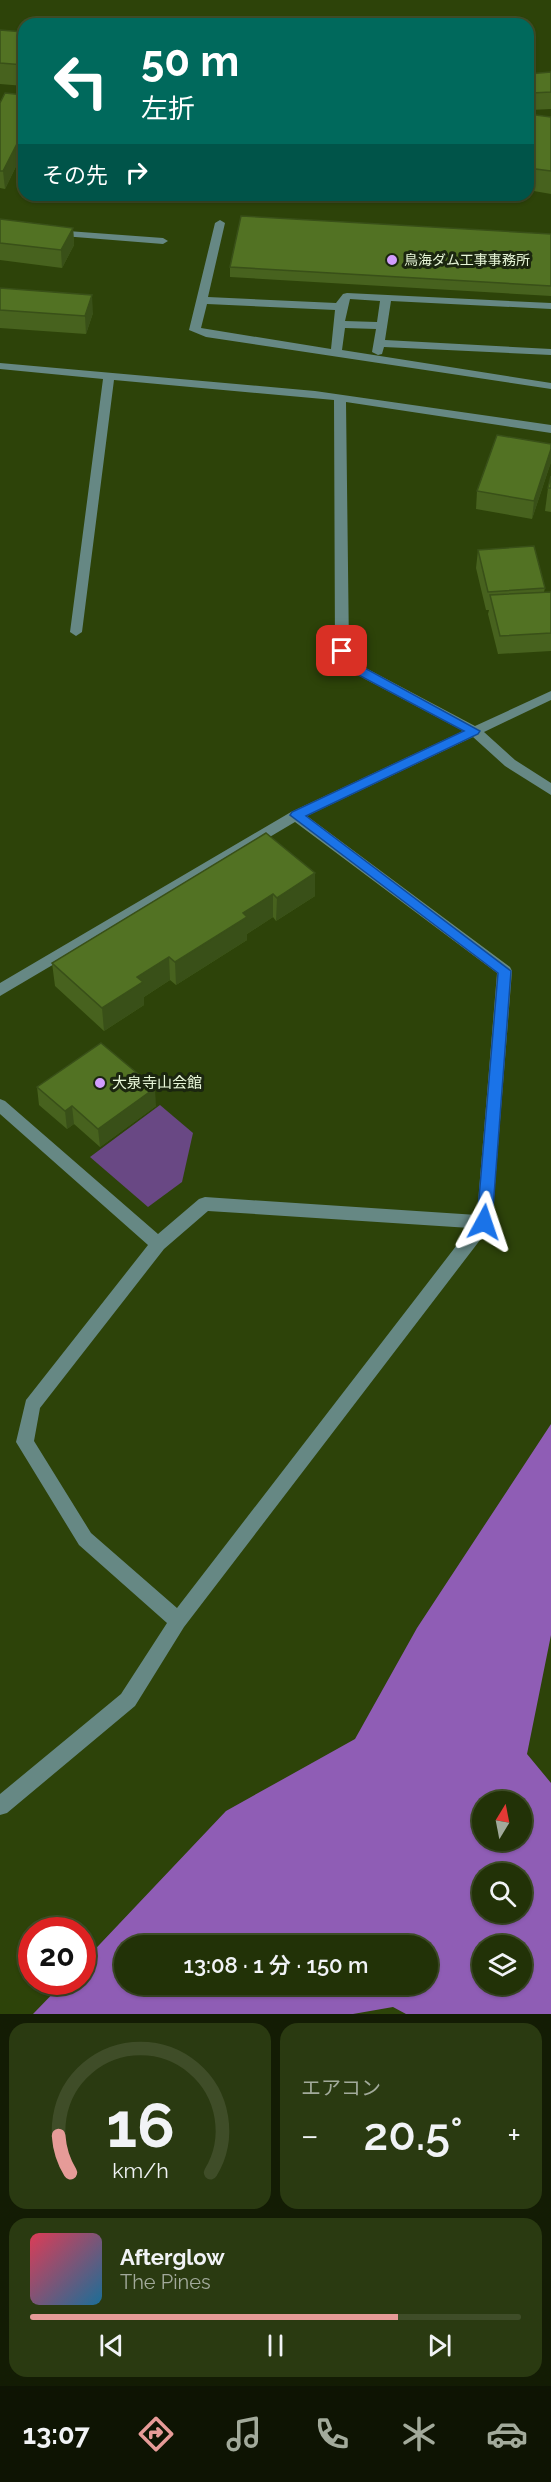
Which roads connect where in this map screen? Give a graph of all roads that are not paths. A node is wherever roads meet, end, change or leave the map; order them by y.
1 (220, 224) dead end
2 (41, 231) edge
3 (163, 241) dead end
4 (386, 297) junction
5 (203, 300) junction
6 (551, 306) edge
7 (341, 307) junction
8 (339, 324) junction
9 (382, 326) junction
10 (379, 342) junction
11 (336, 352) junction
12 (551, 352) edge
13 (377, 358) junction
14 (0, 366) edge
15 (109, 376) junction
16 (551, 386) edge
17 (340, 398) junction
18 (551, 429) edge
19 (76, 632) dead end
20 (551, 695) edge
21 (474, 731) junction
22 (551, 790) edge
23 (296, 815) junction
24 (0, 990) edge
25 (0, 1105) edge
26 (484, 1222) junction
27 (158, 1244) junction
28 (178, 1621) junction
29 (0, 1806) edge

1 - 5 street
2 - 3 street
4 - 6 street
4 - 7 street
4 - 9 street
5 - 7 street
5 - 11 street
7 - 8 street
8 - 9 street
8 - 11 street
9 - 10 street
10 - 12 street
10 - 13 street
11 - 13 street
13 - 16 street
14 - 15 street
15 - 17 street
15 - 19 street
17 - 18 street
17 - 21 street
20 - 21 street
21 - 22 street
21 - 23 street
23 - 24 street
23 - 26 street
25 - 27 street
26 - 27 street
26 - 28 street
27 - 28 street
28 - 29 street

